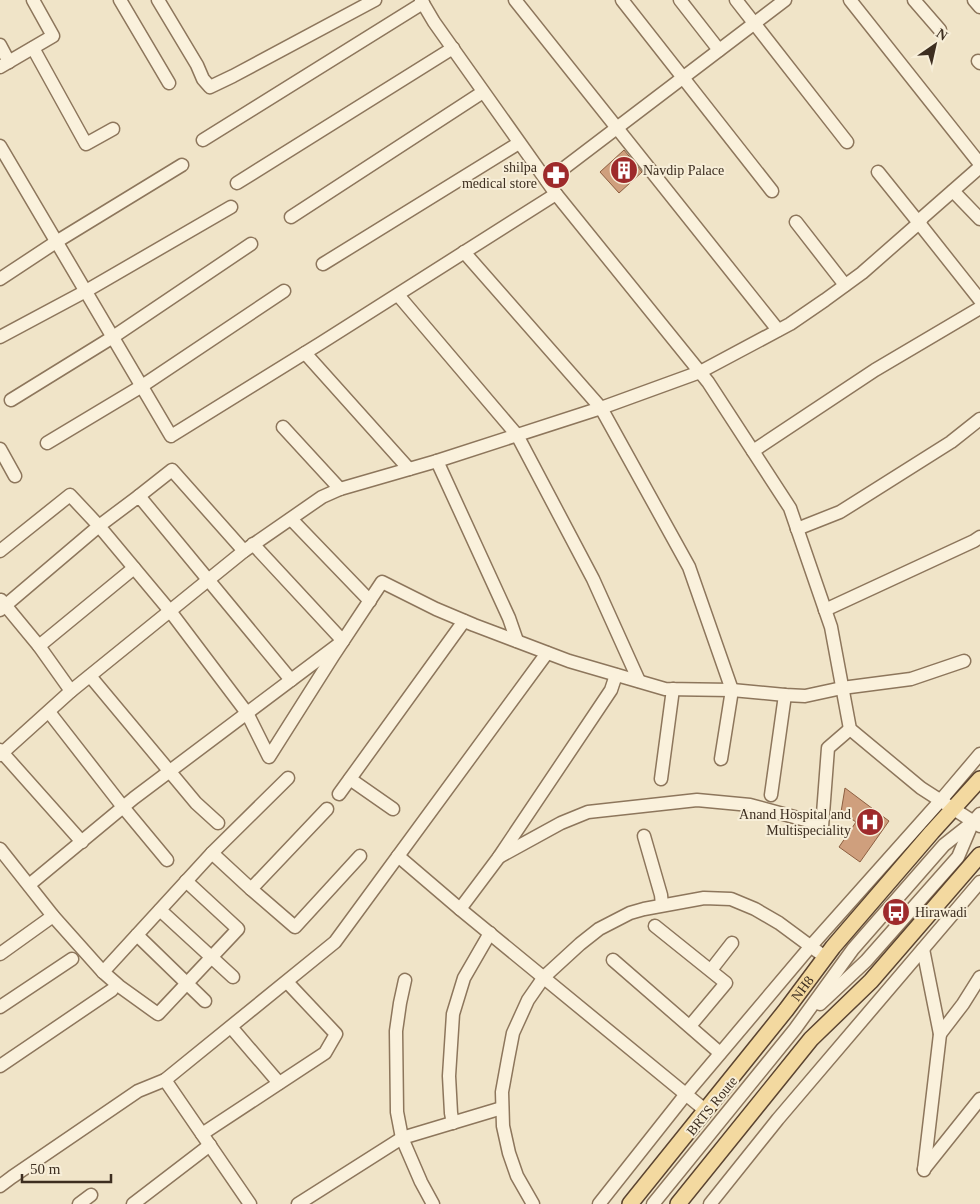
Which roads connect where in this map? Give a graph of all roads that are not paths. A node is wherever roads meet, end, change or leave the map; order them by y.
1 (33, 0) edge
2 (120, 0) edge
3 (158, 0) edge
4 (375, 0) edge
5 (515, 0) edge
6 (622, 0) edge
7 (680, 0) edge
8 (736, 0) edge
9 (785, 0) edge
10 (850, 0) edge
11 (914, 0) edge
12 (974, 0) edge
13 (422, 2) edge
14 (980, 7) edge
15 (754, 23) junction
16 (940, 30) dead end
17 (0, 46) edge
18 (33, 48) junction
19 (452, 48) junction
20 (719, 50) junction
21 (5, 64) edge
22 (683, 78) junction
23 (168, 83) dead end
24 (483, 92) junction
25 (617, 128) junction
26 (113, 129) dead end
27 (203, 140) dead end
28 (847, 142) dead end
29 (519, 143) junction
30 (1, 149) edge
31 (182, 165) dead end
32 (980, 166) edge
33 (878, 172) dead end
34 (547, 181) junction
35 (237, 183) dead end
36 (772, 191) dead end
37 (953, 191) junction
38 (556, 194) junction
39 (231, 207) dead end
40 (291, 216) dead end
41 (980, 219) edge
42 (796, 222) dead end
43 (919, 223) junction
44 (56, 242) junction
45 (251, 244) dead end
46 (464, 252) junction
47 (323, 264) dead end
48 (0, 279) edge
49 (845, 285) junction
50 (86, 291) junction
51 (284, 291) dead end
52 (398, 295) junction
53 (980, 300) edge
54 (980, 308) edge
55 (778, 330) junction
56 (0, 337) edge
57 (113, 337) junction
58 (304, 354) junction
59 (700, 372) junction
60 (142, 386) junction
61 (11, 400) dead end
62 (601, 408) junction
63 (980, 420) edge
64 (283, 427) dead end
65 (517, 435) junction
66 (47, 443) dead end
67 (0, 449) edge
68 (753, 452) junction
69 (437, 461) junction
70 (409, 469) junction
71 (15, 476) dead end
72 (340, 489) junction
73 (140, 496) junction
74 (290, 518) junction
75 (99, 526) junction
76 (797, 529) junction
77 (980, 537) edge
78 (248, 548) junction
79 (0, 551) edge
80 (134, 568) junction
81 (208, 580) junction
82 (370, 601) junction
83 (2, 605) edge
84 (825, 610) junction
85 (170, 611) junction
86 (464, 621) junction
87 (343, 641) junction
88 (517, 641) junction
89 (39, 646) junction
90 (547, 653) junction
91 (964, 661) dead end
92 (616, 675) junction
93 (90, 676) junction
94 (291, 680) junction
95 (639, 681) junction
96 (842, 688) junction
97 (673, 689) junction
98 (732, 690) junction
99 (71, 691) junction
100 (785, 696) junction
101 (49, 712) junction
102 (247, 714) junction
103 (850, 729) junction
104 (1, 753) edge
105 (980, 754) edge
106 (721, 759) dead end
107 (170, 771) junction
108 (288, 778) dead end
109 (661, 778) dead end
110 (980, 778) edge
111 (350, 779) junction
112 (339, 794) dead end
113 (771, 795) dead end
114 (947, 804) junction
115 (123, 808) junction
116 (327, 809) dead end
117 (394, 809) dead end
118 (978, 821) edge
119 (218, 823) dead end
120 (644, 836) dead end
121 (82, 842) junction
122 (212, 853) junction
123 (980, 855) edge
124 (360, 856) dead end
125 (398, 856) junction
126 (499, 857) junction
127 (2, 858) edge
128 (167, 860) dead end
129 (186, 881) junction
130 (980, 882) edge
131 (29, 885) junction
132 (251, 889) junction
133 (662, 905) junction
134 (460, 908) junction
135 (160, 910) junction
136 (53, 916) junction
137 (655, 926) dead end
138 (490, 933) junction
139 (137, 935) junction
140 (732, 943) dead end
141 (810, 947) junction
142 (923, 949) junction
143 (0, 954) edge
144 (211, 957) junction
145 (825, 958) junction
146 (72, 959) dead end
147 (613, 960) dead end
148 (711, 970) junction
149 (103, 972) junction
150 (233, 977) dead end
151 (544, 977) junction
152 (980, 978) edge
153 (405, 980) dead end
154 (287, 982) junction
155 (187, 984) junction
156 (112, 990) dead end
157 (205, 1001) dead end
158 (0, 1007) edge
159 (690, 1026) junction
160 (231, 1027) junction
161 (795, 1028) junction
162 (940, 1034) junction
163 (720, 1053) junction
164 (0, 1066) edge
165 (165, 1080) junction
166 (279, 1083) junction
167 (686, 1094) junction
168 (979, 1102) edge
169 (502, 1108) junction
170 (705, 1110) junction
171 (453, 1123) junction
172 (202, 1134) junction
173 (402, 1138) junction
174 (210, 1145) junction
175 (0, 1186) edge
176 (91, 1195) dead end
177 (79, 1204) edge
178 (133, 1204) edge
179 (250, 1204) edge
180 (298, 1204) edge
181 (433, 1204) edge
182 (533, 1204) edge
183 (599, 1204) edge
184 (630, 1204) edge
185 (653, 1204) edge
186 (678, 1204) edge
187 (710, 1204) edge

1 - 18 street
2 - 23 street
3 - 4 street
5 - 25 street
6 - 22 street
7 - 20 street
8 - 15 street
9 - 15 street
10 - 32 street
11 - 16 street
12 - 14 street
13 - 19 street
13 - 27 street
15 - 20 street
15 - 28 street
17 - 21 street
18 - 21 street
18 - 26 street
19 - 24 street
19 - 35 street
20 - 22 street
22 - 25 street
22 - 36 street
24 - 29 street
24 - 40 street
25 - 34 street
25 - 55 street
29 - 34 street
29 - 47 street
30 - 44 street
31 - 44 street
32 - 37 street
33 - 43 street
34 - 38 street
37 - 41 street
37 - 43 street
38 - 46 street
38 - 59 street
39 - 50 street
42 - 49 street
43 - 49 street
43 - 53 street
44 - 48 street
44 - 50 street
45 - 57 street
46 - 52 street
46 - 62 street
49 - 55 street
50 - 56 street
50 - 57 street
51 - 60 street
52 - 58 street
52 - 65 street
54 - 68 street
55 - 59 street
57 - 60 street
57 - 61 street
58 - 60 street
58 - 70 street
59 - 62 street
59 - 68 street
60 - 66 street
62 - 65 street
62 - 98 street
63 - 76 street
64 - 72 street
65 - 69 street
65 - 95 street
67 - 71 street
68 - 76 street
69 - 70 street
69 - 88 street
70 - 72 street
72 - 74 street
73 - 75 street
73 - 78 street
73 - 81 street
74 - 78 street
74 - 82 street
75 - 79 street
75 - 80 street
75 - 83 street
76 - 84 street
77 - 84 street
78 - 81 street
78 - 87 street
80 - 85 street
80 - 89 street
81 - 85 street
81 - 94 street
82 - 86 street
82 - 87 street
83 - 89 street
84 - 96 street
85 - 93 street
85 - 102 street
86 - 88 street
86 - 111 street
87 - 94 street
87 - 102 street
88 - 90 street
89 - 99 street
90 - 92 street
90 - 125 street
91 - 96 street
92 - 95 street
92 - 126 street
93 - 99 street
93 - 107 street
94 - 102 street
95 - 97 street
96 - 100 street
96 - 103 street
97 - 98 street
97 - 109 street
98 - 100 street
98 - 106 street
99 - 101 street
100 - 113 street
101 - 104 street
101 - 115 street
102 - 107 street
103 - 114 street
103 - 126 street
104 - 121 street
105 - 114 street
107 - 115 street
107 - 119 street
108 - 122 street
110 - 114 main road, NH8
111 - 112 street
111 - 117 street
114 - 118 street
114 - 141 street
114 - 145 main road, NH8
115 - 121 street
115 - 128 street
116 - 132 street
118 - 161 street
118 - 161 street
120 - 133 street
121 - 131 street
122 - 129 street
122 - 132 street
123 - 186 main road
124 - 132 street
125 - 134 street
125 - 154 street
126 - 134 street
127 - 131 street
129 - 135 street
129 - 144 street
130 - 142 street
131 - 136 street
133 - 141 street
133 - 151 street
134 - 138 street
135 - 139 street
135 - 144 street
136 - 143 street
136 - 149 street
137 - 148 street
138 - 151 street
138 - 171 street
139 - 149 street
139 - 155 street
140 - 148 street
141 - 145 street
141 - 163 street
142 - 162 street
142 - 187 street
144 - 150 street
144 - 155 street
145 - 170 main road, NH8
146 - 158 street
147 - 159 street
148 - 159 street
149 - 155 street
151 - 167 street
151 - 169 street
152 - 162 street
153 - 173 street
154 - 160 street
154 - 166 street
155 - 157 street
156 - 164 street
159 - 163 street
160 - 165 street
160 - 166 street
161 - 185 street, BRTS Route
162 - 168 street
163 - 167 street
165 - 172 street
165 - 175 street
166 - 172 street
167 - 170 street
167 - 183 street
169 - 171 street
169 - 182 street
170 - 184 main road, NH8
171 - 173 street
172 - 174 street
173 - 180 street
173 - 181 street
174 - 178 street
174 - 179 street
176 - 177 street

